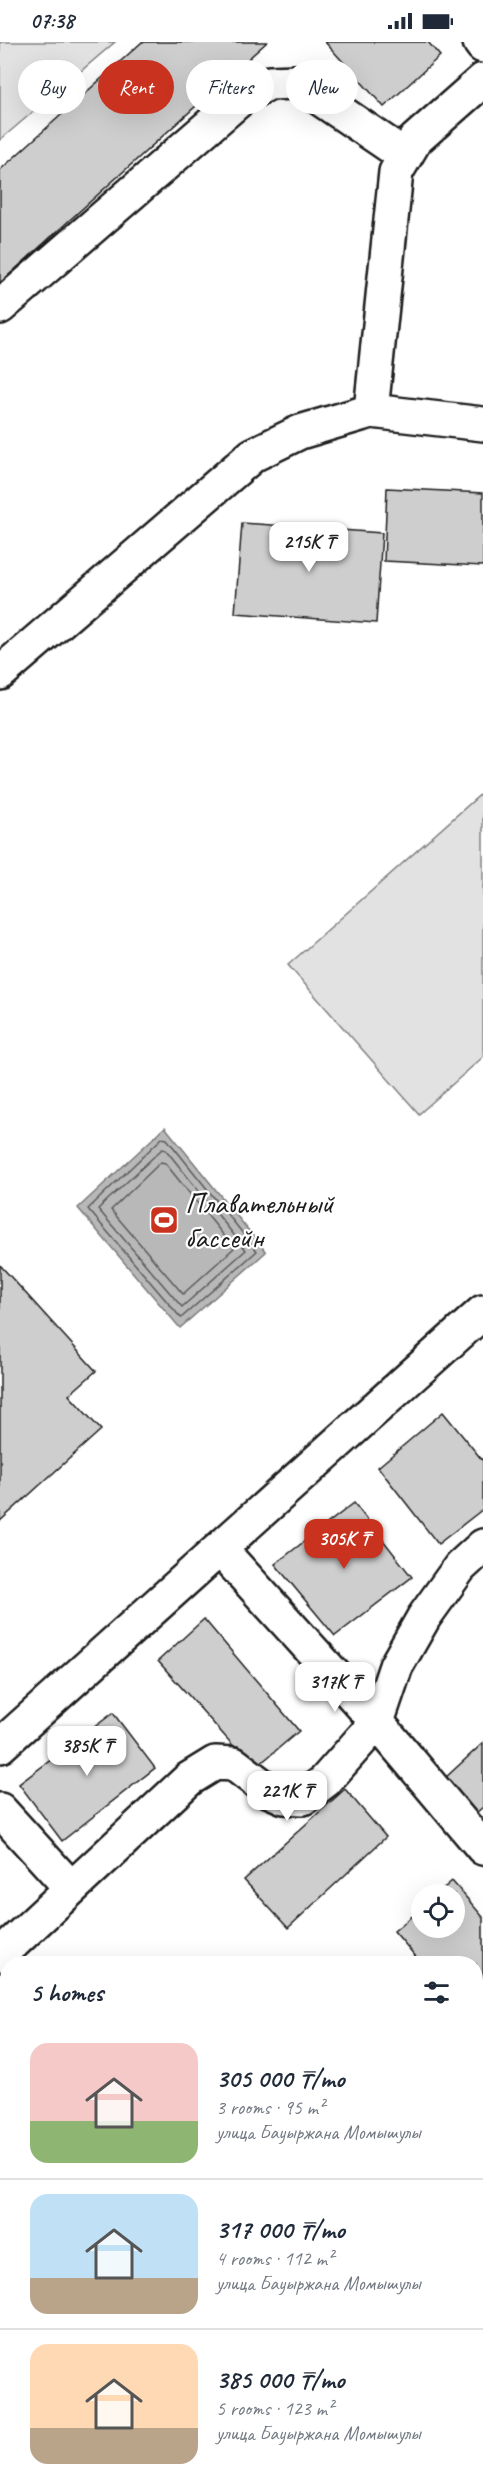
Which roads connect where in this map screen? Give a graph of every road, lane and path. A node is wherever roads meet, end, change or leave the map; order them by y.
1 (480, 42) edge
2 (483, 46) edge
3 (483, 81) edge
4 (405, 156) junction
5 (0, 307) edge
6 (371, 411) junction
7 (483, 424) edge
8 (0, 673) edge
9 (483, 1312) edge
10 (483, 1546) edge
11 (220, 1550) junction
12 (377, 1722) junction
13 (0, 1746) edge
14 (0, 1810) edge
15 (483, 1848) edge
16 (71, 1888) junction
17 (0, 1955) edge

1 - 2 street
3 - 4 street
4 - 5 street
4 - 6 street
6 - 7 street
6 - 8 street
9 - 11 street
10 - 12 street
11 - 12 street
11 - 13 street
12 - 15 street
12 - 16 street
14 - 16 street
16 - 17 street

